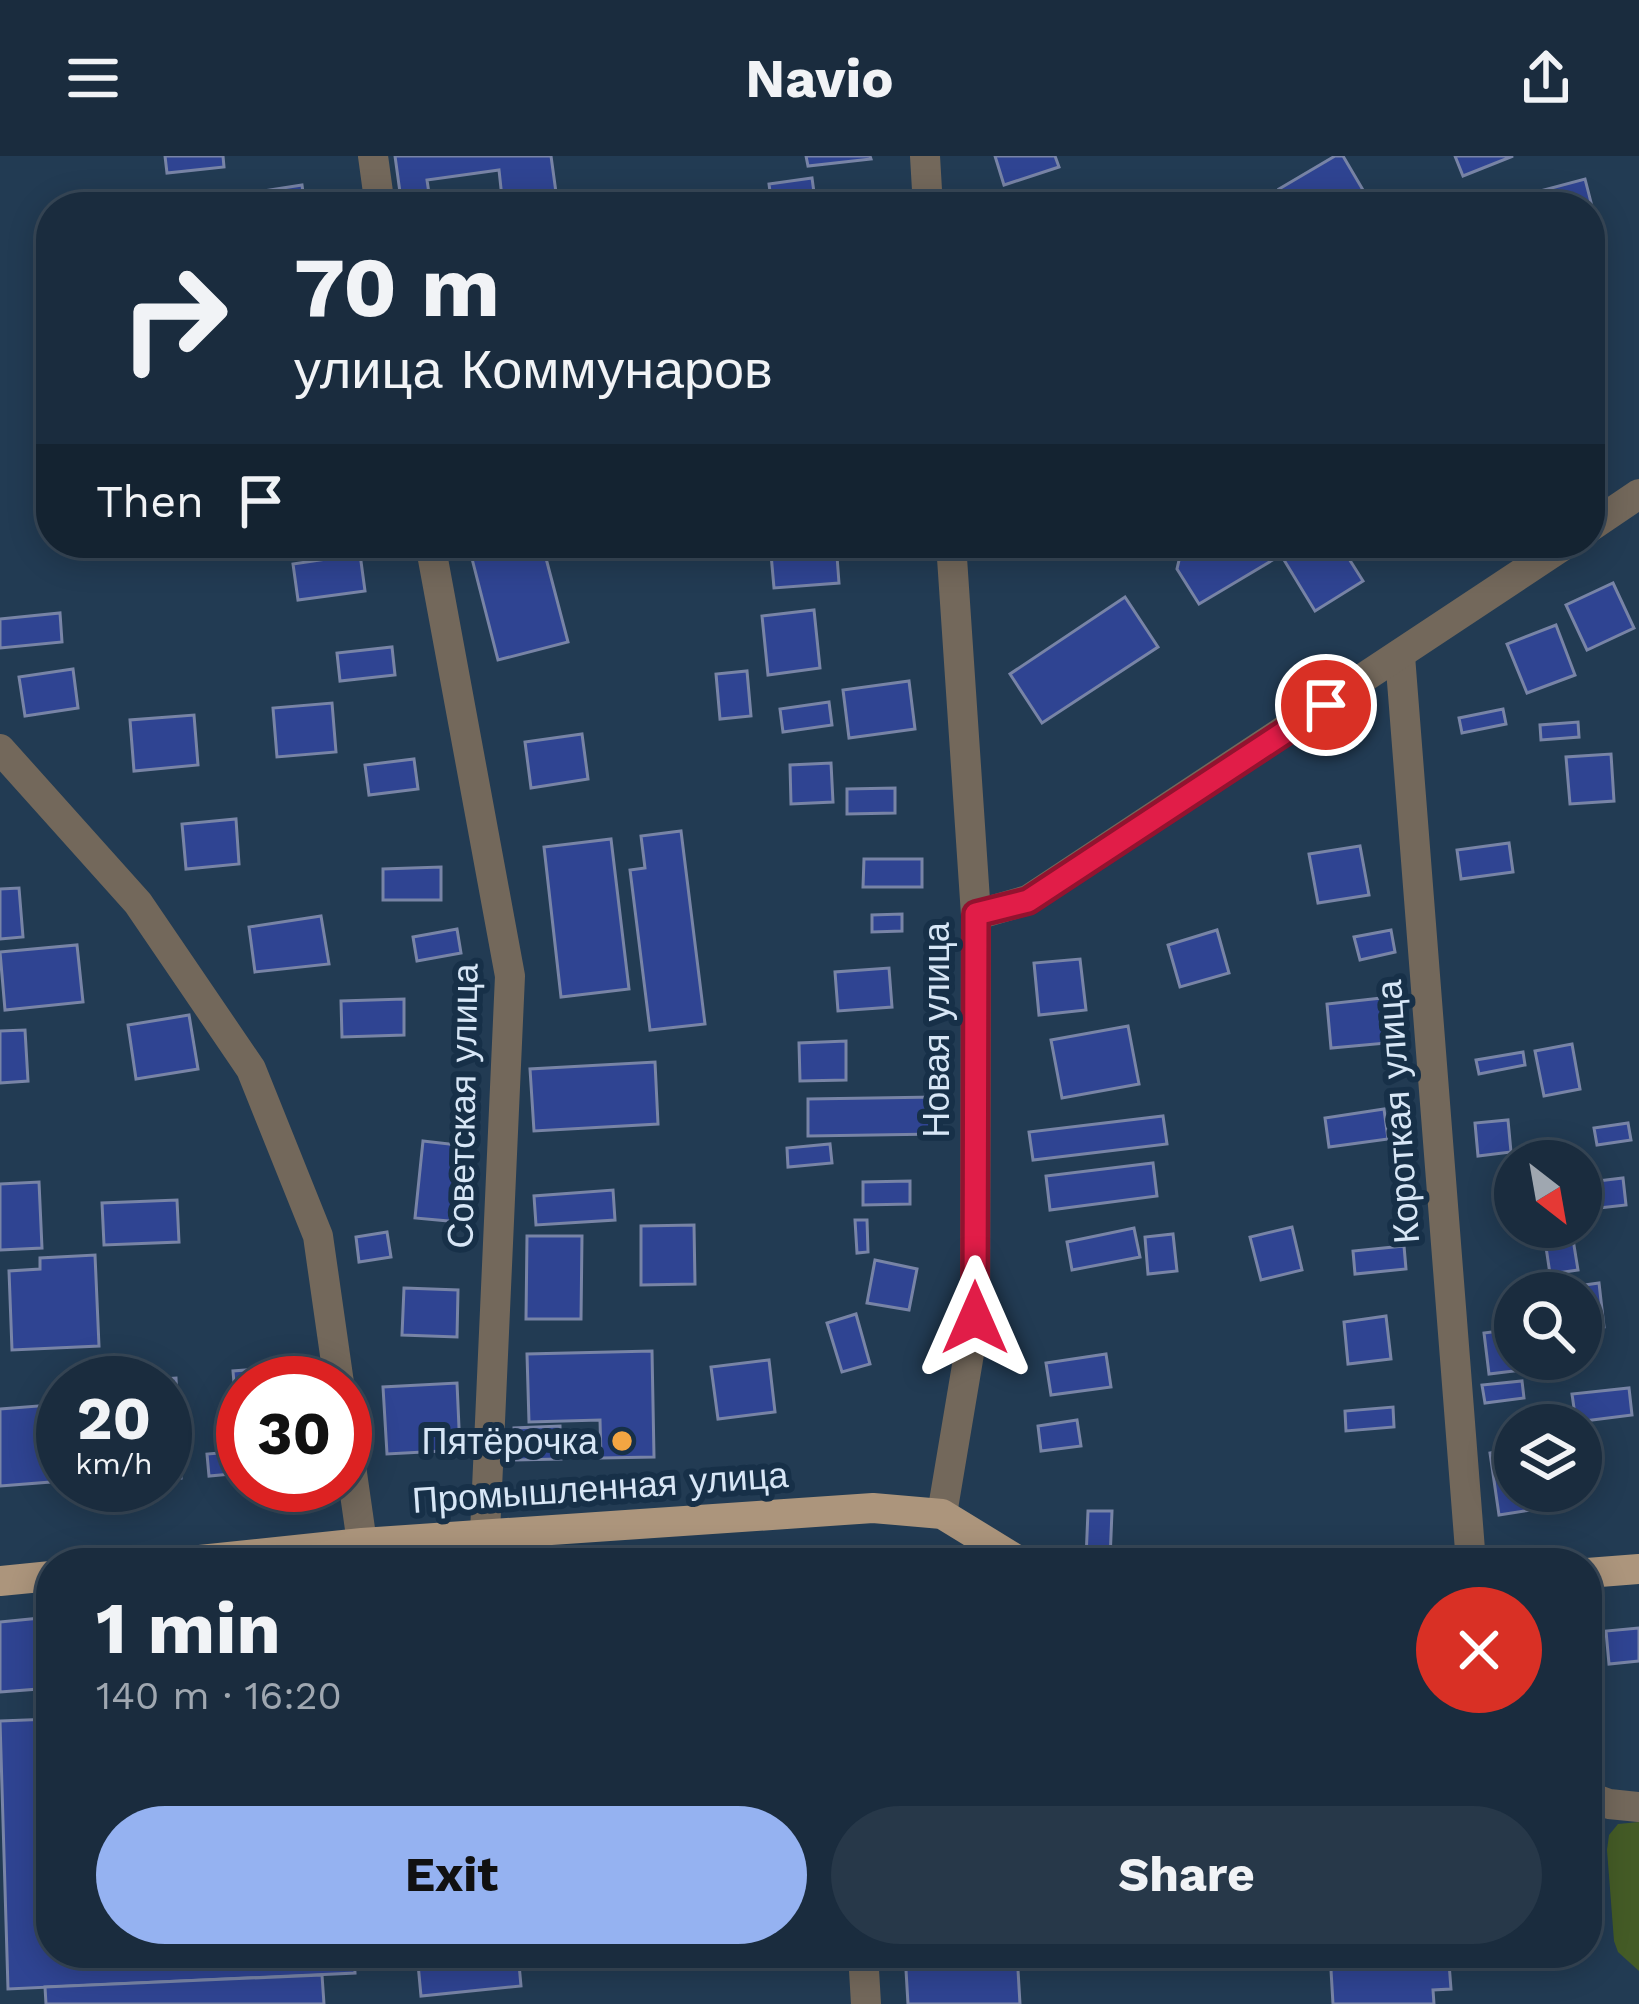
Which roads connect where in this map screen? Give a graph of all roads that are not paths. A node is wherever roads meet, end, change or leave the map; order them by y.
1 (373, 156) edge
2 (925, 156) edge
3 (378, 192) edge
4 (927, 192) edge
5 (1639, 494) edge
6 (1605, 517) edge
7 (433, 558) edge
8 (952, 558) edge
9 (1545, 558) edge
10 (1400, 656) junction
11 (0, 748) edge
12 (976, 914) junction
13 (335, 1356) edge
14 (358, 1512) edge
15 (942, 1514) junction
16 (484, 1533) junction
17 (362, 1543) junction
18 (314, 1548) edge
19 (998, 1548) edge
20 (1470, 1548) edge
21 (1639, 1569) edge
22 (1602, 1572) edge
23 (36, 1577) edge
24 (0, 1581) edge
25 (1602, 1801) edge
26 (1639, 1807) edge
27 (864, 1968) edge
28 (866, 2004) edge

1 - 3 street
2 - 4 street
5 - 6 street
7 - 16 street, Советская улица
8 - 12 street, Новая улица
9 - 10 street
10 - 12 street
10 - 20 street, Короткая улица
11 - 13 street
12 - 15 street, Новая улица
14 - 17 street
15 - 16 main road, Промышленная улица
15 - 19 main road, Промышленная улица
16 - 17 main road, Промышленная улица
17 - 18 main road, Промышленная улица
21 - 22 main road
23 - 24 main road
25 - 26 street
27 - 28 street

